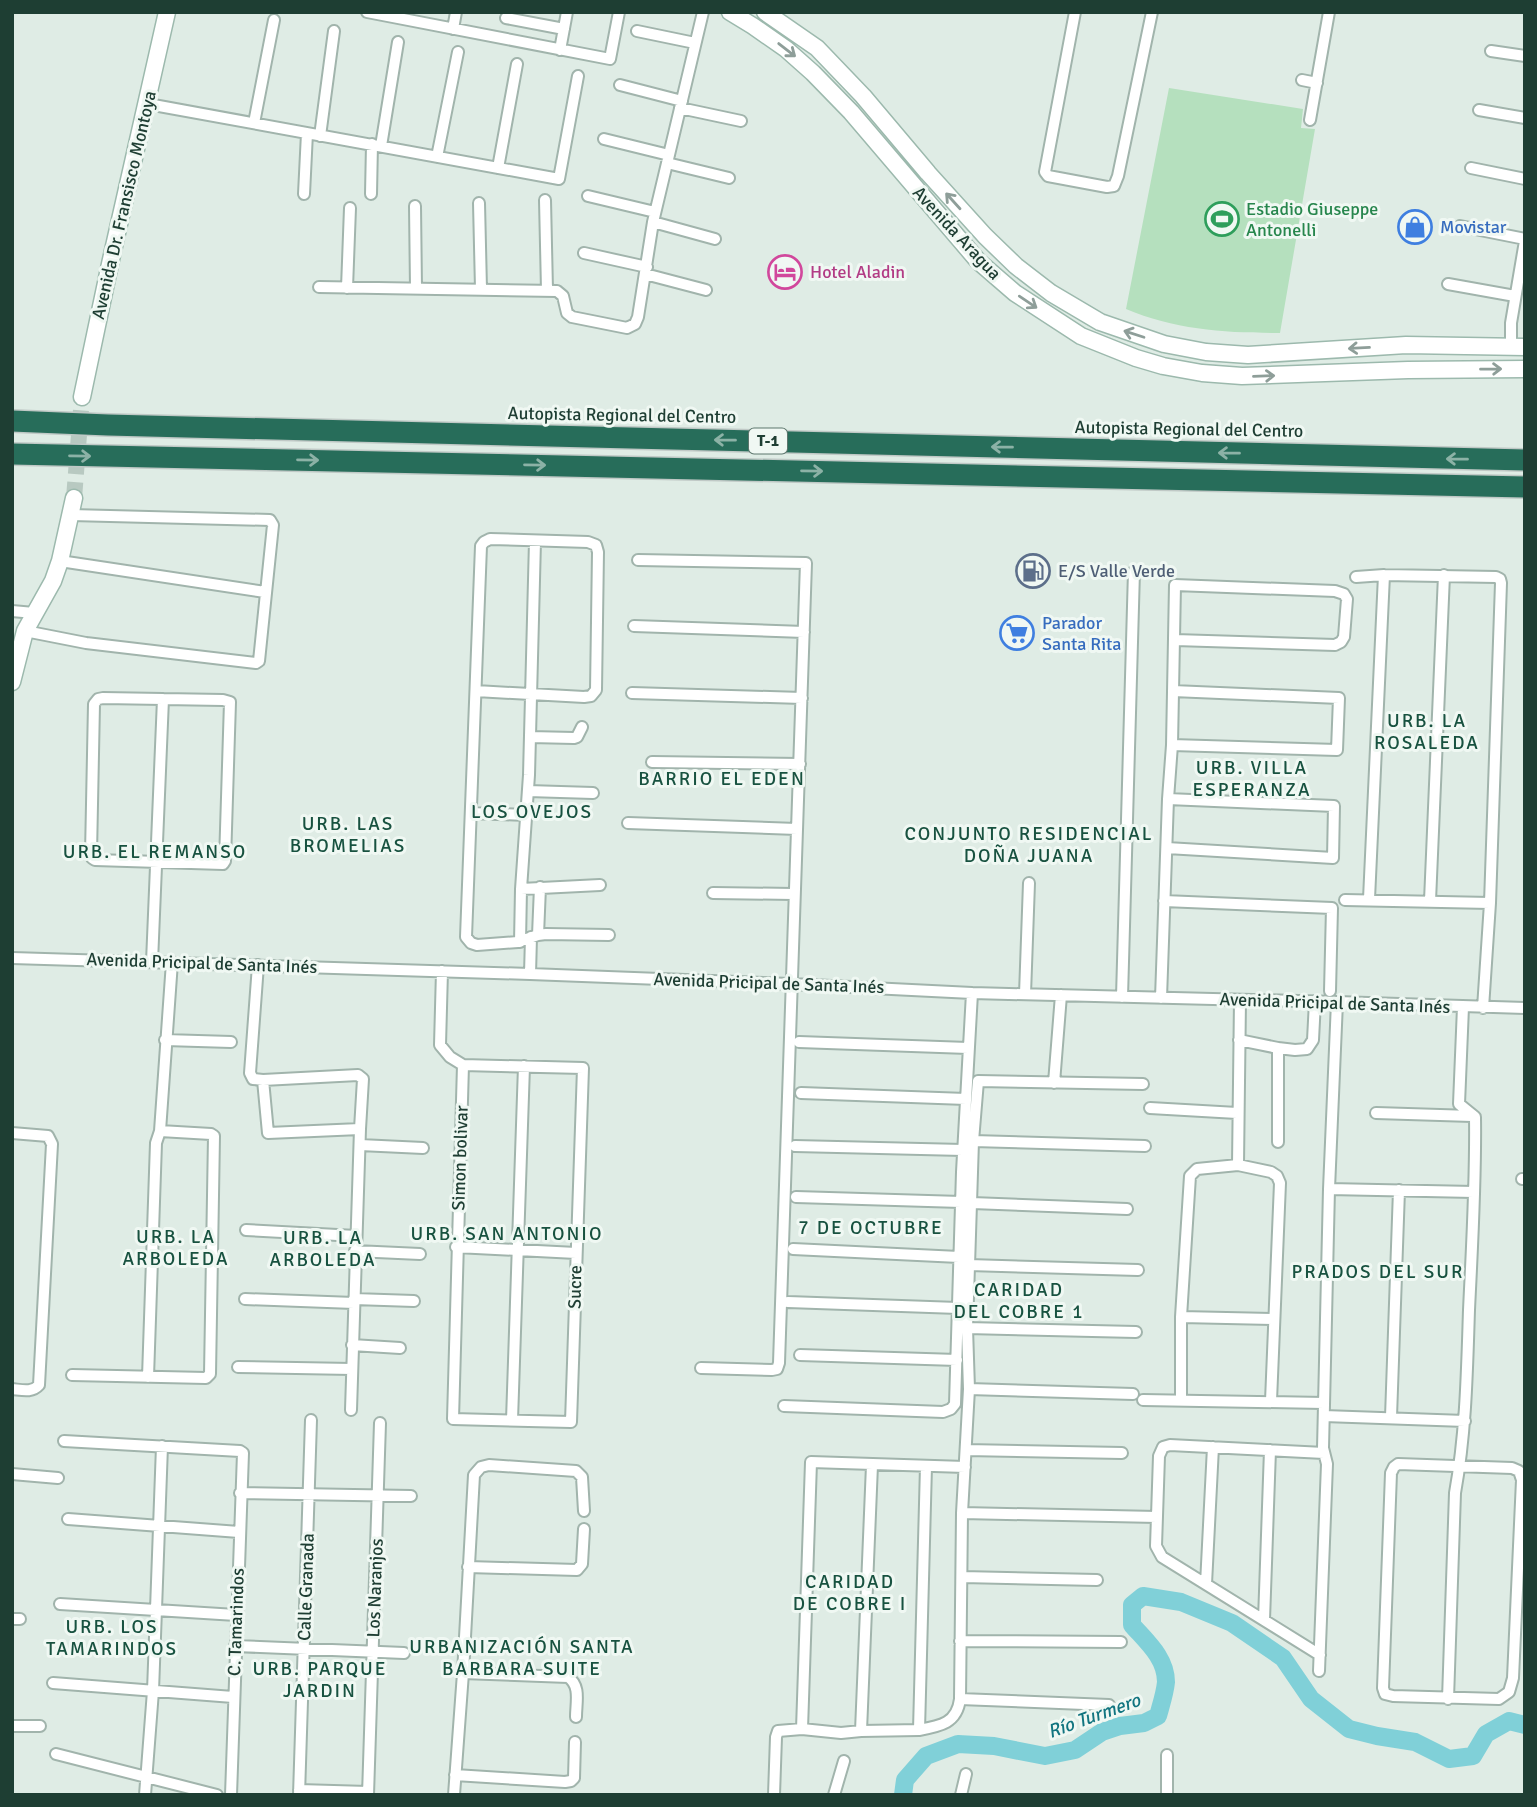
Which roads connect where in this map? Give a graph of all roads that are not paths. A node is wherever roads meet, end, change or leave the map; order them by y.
1 (167, 12) edge
2 (367, 12) edge
3 (456, 12) edge
4 (567, 12) edge
5 (619, 12) edge
6 (703, 12) edge
7 (730, 12) edge
8 (765, 12) edge
9 (1075, 12) edge
10 (1152, 12) edge
11 (1329, 12) edge
12 (395, 15) edge
13 (506, 15) edge
14 (274, 20) dead end
15 (453, 29) junction
16 (564, 29) junction
17 (334, 30) dead end
18 (637, 31) dead end
19 (504, 39) junction
20 (398, 42) dead end
21 (695, 43) junction
22 (560, 50) junction
23 (1491, 51) dead end
24 (458, 52) dead end
25 (1525, 56) edge
26 (517, 64) dead end
27 (578, 76) dead end
28 (1302, 79) dead end
29 (1317, 83) junction
30 (620, 85) dead end
31 (148, 104) junction
32 (681, 104) junction
33 (1479, 110) dead end
34 (1525, 118) edge
35 (1310, 120) dead end
36 (741, 121) dead end
37 (254, 123) junction
38 (307, 133) junction
39 (320, 136) junction
40 (604, 139) dead end
41 (377, 145) junction
42 (437, 157) junction
43 (668, 159) junction
44 (498, 168) junction
45 (1471, 168) dead end
46 (729, 178) dead end
47 (1525, 179) edge
48 (304, 194) dead end
49 (371, 194) dead end
50 (588, 196) dead end
51 (545, 201) dead end
52 (479, 204) dead end
53 (415, 206) dead end
54 (350, 208) dead end
55 (654, 217) junction
56 (1460, 226) dead end
57 (715, 239) dead end
58 (1525, 240) edge
59 (584, 253) dead end
60 (646, 270) junction
61 (1448, 284) dead end
62 (318, 287) dead end
63 (347, 288) junction
64 (416, 288) junction
65 (481, 289) junction
66 (547, 290) junction
67 (706, 290) dead end
68 (1515, 296) junction
69 (1406, 345) junction
70 (1518, 346) edge
71 (1525, 369) edge
72 (1408, 370) junction
73 (82, 397) tunnel mouth
74 (12, 421) edge
75 (12, 454) edge
76 (1525, 460) edge
77 (1525, 487) edge
78 (74, 498) tunnel mouth
79 (71, 515) junction
80 (535, 541) junction
81 (638, 560) dead end
82 (60, 561) junction
83 (1134, 571) dead end
84 (1384, 575) junction
85 (1444, 575) junction
86 (1356, 577) dead end
87 (265, 592) junction
88 (12, 611) edge
89 (34, 613) junction
90 (634, 626) dead end
91 (25, 631) junction
92 (804, 632) junction
93 (1175, 640) junction
94 (12, 682) edge
95 (476, 691) junction
96 (1173, 691) junction
97 (632, 693) dead end
98 (531, 694) junction
99 (802, 698) junction
100 (163, 699) junction
101 (582, 727) dead end
102 (530, 737) junction
103 (1172, 745) junction
104 (652, 762) dead end
105 (800, 764) junction
106 (528, 791) junction
107 (593, 793) dead end
108 (1168, 799) junction
109 (471, 813) junction
110 (526, 815) junction
111 (628, 823) dead end
112 (797, 829) junction
113 (1167, 849) junction
114 (156, 863) junction
115 (1029, 884) dead end
116 (600, 885) dead end
117 (540, 887) junction
118 (521, 889) junction
119 (713, 893) dead end
120 (793, 894) junction
121 (1369, 899) junction
122 (1345, 900) dead end
123 (1164, 901) junction
124 (1430, 901) junction
125 (1490, 903) junction
126 (609, 935) dead end
127 (530, 938) junction
128 (12, 958) edge
129 (152, 962) junction
130 (172, 962) junction
131 (258, 964) junction
132 (442, 971) junction
133 (530, 974) junction
134 (791, 984) junction
135 (1330, 991) dead end
136 (971, 993) junction
137 (1025, 994) junction
138 (1061, 995) junction
139 (1122, 997) junction
140 (1161, 998) junction
141 (1240, 1000) junction
142 (1315, 1001) junction
143 (1337, 1002) junction
144 (1463, 1007) junction
145 (1483, 1008) junction
146 (1525, 1009) edge
147 (166, 1040) junction
148 (1238, 1040) junction
149 (231, 1042) dead end
150 (799, 1042) dead end
151 (968, 1048) junction
152 (1278, 1048) junction
153 (463, 1065) junction
154 (524, 1066) junction
155 (263, 1080) junction
156 (1054, 1083) junction
157 (1143, 1084) dead end
158 (801, 1093) dead end
159 (965, 1099) junction
160 (1150, 1108) dead end
161 (1237, 1113) junction
162 (1377, 1113) dead end
163 (1475, 1117) junction
164 (360, 1129) junction
165 (160, 1131) junction
166 (12, 1133) edge
167 (973, 1142) junction
168 (1278, 1142) dead end
169 (360, 1145) junction
170 (795, 1146) dead end
171 (1145, 1146) dead end
172 (423, 1148) dead end
173 (963, 1150) junction
174 (1238, 1165) junction
175 (1329, 1189) junction
176 (1399, 1191) junction
177 (1474, 1192) junction
178 (796, 1197) dead end
179 (967, 1202) junction
180 (1127, 1209) dead end
181 (246, 1230) dead end
182 (356, 1236) junction
183 (457, 1247) junction
184 (793, 1249) dead end
185 (516, 1250) junction
186 (355, 1251) junction
187 (576, 1253) junction
188 (420, 1254) dead end
189 (959, 1257) junction
190 (969, 1265) junction
191 (1138, 1270) dead end
192 (245, 1298) dead end
193 (354, 1301) junction
194 (414, 1301) dead end
195 (788, 1302) dead end
196 (958, 1308) junction
197 (1181, 1317) junction
198 (1274, 1319) junction
199 (967, 1328) junction
200 (1136, 1332) dead end
201 (352, 1345) junction
202 (400, 1348) dead end
203 (800, 1355) dead end
204 (957, 1360) junction
205 (239, 1367) dead end
206 (701, 1368) dead end
207 (352, 1369) junction
208 (72, 1375) dead end
209 (148, 1377) junction
210 (12, 1389) edge
211 (968, 1389) junction
212 (1133, 1394) dead end
213 (1143, 1400) dead end
214 (1181, 1400) junction
215 (1271, 1401) junction
216 (1324, 1403) junction
217 (784, 1406) dead end
218 (351, 1410) dead end
219 (1324, 1416) junction
220 (1391, 1417) junction
221 (312, 1420) dead end
222 (512, 1420) junction
223 (1465, 1421) junction
224 (380, 1423) dead end
225 (64, 1441) dead end
226 (162, 1446) junction
227 (1213, 1447) junction
228 (966, 1450) junction
229 (1270, 1450) junction
230 (1122, 1453) dead end
231 (1324, 1453) junction
232 (872, 1465) junction
233 (926, 1466) junction
234 (965, 1467) junction
235 (1460, 1467) junction
236 (12, 1474) edge
237 (58, 1478) dead end
238 (240, 1493) junction
239 (309, 1494) junction
240 (378, 1495) junction
241 (411, 1496) dead end
242 (584, 1511) dead end
243 (962, 1513) junction
244 (1157, 1517) junction
245 (68, 1519) dead end
246 (159, 1526) junction
247 (584, 1529) dead end
248 (239, 1532) junction
249 (468, 1567) junction
250 (962, 1577) junction
251 (1097, 1580) dead end
252 (1206, 1584) junction
253 (60, 1604) dead end
254 (156, 1609) junction
255 (236, 1615) junction
256 (1264, 1620) junction
257 (960, 1640) junction
258 (1121, 1642) dead end
259 (235, 1646) junction
260 (304, 1649) junction
261 (373, 1651) junction
262 (404, 1653) dead end
263 (1320, 1655) junction
264 (1319, 1671) dead end
265 (463, 1673) junction
266 (53, 1683) dead end
267 (153, 1690) junction
268 (233, 1697) junction
269 (960, 1699) junction
270 (1448, 1699) junction
271 (1109, 1705) dead end
272 (576, 1717) dead end
273 (12, 1726) edge
274 (40, 1726) dead end
275 (802, 1730) junction
276 (919, 1730) junction
277 (861, 1731) junction
278 (575, 1742) dead end
279 (56, 1754) dead end
280 (1167, 1755) dead end
281 (844, 1761) dead end
282 (455, 1774) junction
283 (967, 1774) dead end
284 (147, 1776) junction
285 (299, 1792) edge
286 (368, 1793) edge
287 (145, 1795) edge
288 (217, 1795) edge
289 (230, 1795) edge
290 (454, 1795) edge
291 (774, 1795) edge
292 (834, 1795) edge
293 (961, 1795) edge
294 (1167, 1795) edge

1 - 31 street, Avenida Dr. Fransisco Montoya
2 - 12 street
3 - 15 street
4 - 16 street
5 - 22 street
6 - 21 street
7 -> 72 street, Avenida Aragua
69 -> 8 street, Avenida Aragua
9 - 10 street
11 - 29 street
12 - 15 street
13 - 16 street
13 - 19 street
14 - 37 street
15 - 19 street
16 - 22 street
17 - 39 street
18 - 21 street
19 - 22 street
20 - 41 street
21 - 32 street
23 - 25 street
24 - 42 street
26 - 44 street
27 - 44 street
28 - 29 street
29 - 35 street
30 - 32 street
31 - 37 street
31 - 73 street, Avenida Dr. Fransisco Montoya
32 - 36 street
32 - 43 street
33 - 34 street
37 - 38 street
38 - 39 street
38 - 48 street
39 - 41 street
40 - 43 street
41 - 42 street
41 - 49 street
42 - 44 street
43 - 46 street
43 - 55 street
45 - 47 street
50 - 55 street
51 - 66 street
52 - 65 street
53 - 64 street
54 - 63 street
55 - 57 street
55 - 60 street
56 - 58 street
58 - 68 street
59 - 60 street
60 - 66 street
60 - 67 street
61 - 68 street
62 - 63 street
63 - 64 street
64 - 65 street
65 - 66 street
68 - 70 street
69 - 70 street, Avenida Aragua
69 - 72 street
72 -> 71 street, Avenida Aragua
76 -> 74 highway, Autopista Regional del Centro / T-1
75 -> 77 highway, T-1
78 - 79 street
79 - 82 street
79 - 87 street
80 - 95 street
80 - 98 street
80 - 98 street
81 - 92 street
82 - 87 street
82 - 89 street
83 - 139 street
84 - 85 street
84 - 86 street
84 - 121 street
85 - 124 street
85 - 125 street
87 - 91 street
88 - 89 street
89 - 91 street
90 - 92 street
91 - 94 street
92 - 99 street
93 - 93 street
93 - 96 street
95 - 98 street
95 - 109 street
96 - 103 street
96 - 103 street
97 - 99 street
98 - 102 street
99 - 105 street
100 - 114 street
100 - 114 street
100 - 114 street
101 - 102 street
102 - 106 street
103 - 108 street
104 - 105 street
105 - 112 street
106 - 107 street
106 - 110 street
108 - 113 street
108 - 113 street
109 - 110 street
109 - 127 street
110 - 118 street
111 - 112 street
112 - 120 street
113 - 123 street
114 - 129 street
115 - 137 street
116 - 117 street
117 - 118 street
117 - 127 street
118 - 127 street
119 - 120 street
120 - 134 street
121 - 122 street
121 - 124 street
123 - 135 street
123 - 140 street
124 - 125 street
125 - 145 street
126 - 127 street
127 - 133 street
128 - 129 street, Avenida Pricipal de Santa Inés
129 - 130 street, Avenida Pricipal de Santa Inés
130 - 131 street, Avenida Pricipal de Santa Inés
130 - 147 street
131 - 132 street, Avenida Pricipal de Santa Inés
131 - 155 street
132 - 133 street, Avenida Pricipal de Santa Inés
132 - 153 street
133 - 134 street, Avenida Pricipal de Santa Inés
134 - 136 street, Avenida Pricipal de Santa Inés
134 - 206 street
136 - 137 street, Avenida Pricipal de Santa Inés
136 - 151 street
137 - 138 street, Avenida Pricipal de Santa Inés
138 - 139 street, Avenida Pricipal de Santa Inés
138 - 156 street
139 - 140 street, Avenida Pricipal de Santa Inés
140 - 141 street, Avenida Pricipal de Santa Inés
141 - 142 street, Avenida Pricipal de Santa Inés
141 - 148 street
142 - 143 street, Avenida Pricipal de Santa Inés
142 - 152 street
143 - 144 street, Avenida Pricipal de Santa Inés
143 - 175 street
144 - 145 street, Avenida Pricipal de Santa Inés
144 - 163 street
145 - 146 street, Avenida Pricipal de Santa Inés
147 - 149 street
147 - 165 street
148 - 152 street
148 - 161 street
150 - 151 street
151 - 159 street
152 - 168 street
153 - 154 street
153 - 183 street, Simon bolivar
154 - 185 street
154 - 187 street, Sucre
155 - 164 street
155 - 164 street
156 - 157 street
156 - 167 street
158 - 159 street
159 - 173 street
160 - 161 street
161 - 174 street
162 - 163 street
163 - 177 street
164 - 169 street
165 - 209 street
165 - 209 street
166 - 210 street
167 - 171 street
167 - 179 street
169 - 172 street
169 - 182 street
170 - 173 street
173 - 179 street
174 - 197 street
174 - 198 street
175 - 176 street
175 - 216 street
176 - 177 street
176 - 220 street
177 - 223 street
178 - 179 street
179 - 180 street
179 - 189 street
179 - 190 street
181 - 182 street
182 - 186 street
183 - 185 street
183 - 222 street, Simon bolivar
184 - 189 street
185 - 187 street
185 - 222 street
186 - 188 street
186 - 193 street
187 - 222 street, Sucre
189 - 196 street
190 - 191 street
190 - 199 street
192 - 193 street
193 - 194 street
193 - 201 street
195 - 196 street
196 - 204 street
197 - 198 street
197 - 214 street
198 - 215 street
199 - 200 street
199 - 211 street
201 - 202 street
201 - 207 street
203 - 204 street
204 - 217 street
205 - 207 street
207 - 218 street
208 - 209 street
211 - 212 street
211 - 228 street
213 - 214 street
214 - 215 street
215 - 216 street
216 - 219 street
219 - 220 street
219 - 231 street
220 - 223 street
221 - 239 street, Calle Granada
223 - 235 street
224 - 240 street, Los Naranjos
225 - 226 street
226 - 238 street, C. Tamarindos
226 - 246 street
227 - 229 street
227 - 244 street
227 - 252 street
228 - 230 street
228 - 234 street
229 - 231 street
229 - 256 street
231 - 263 street
232 - 233 street
232 - 275 street
232 - 277 street
233 - 234 street
233 - 276 street
234 - 243 street
235 - 270 street
235 - 270 street
235 - 270 street
236 - 237 street
238 - 239 street
238 - 248 street, C. Tamarindos
239 - 240 street
239 - 260 street, Calle Granada
240 - 241 street
240 - 261 street, Los Naranjos
242 - 249 street
243 - 244 street
243 - 250 street
244 - 252 street
245 - 246 street
246 - 248 street
246 - 254 street
247 - 249 street
248 - 255 street, C. Tamarindos
249 - 265 street
250 - 251 street
250 - 257 street
252 - 256 street
253 - 254 street
254 - 255 street
254 - 267 street
255 - 259 street, C. Tamarindos
256 - 263 street
257 - 258 street
257 - 269 street
259 - 260 street
259 - 268 street, C. Tamarindos
260 - 261 street
260 - 285 street, Calle Granada
261 - 262 street
261 - 286 street, Los Naranjos
263 - 264 street
265 - 272 street
265 - 282 street
266 - 267 street
267 - 268 street
267 - 284 street
268 - 289 street, C. Tamarindos
269 - 271 street
269 - 276 street
273 - 274 street
275 - 277 street
275 - 291 street
276 - 277 street
278 - 282 street
279 - 284 street
280 - 294 street
281 - 292 street
282 - 290 street
283 - 293 street
284 - 287 street
284 - 288 street
285 - 286 street

